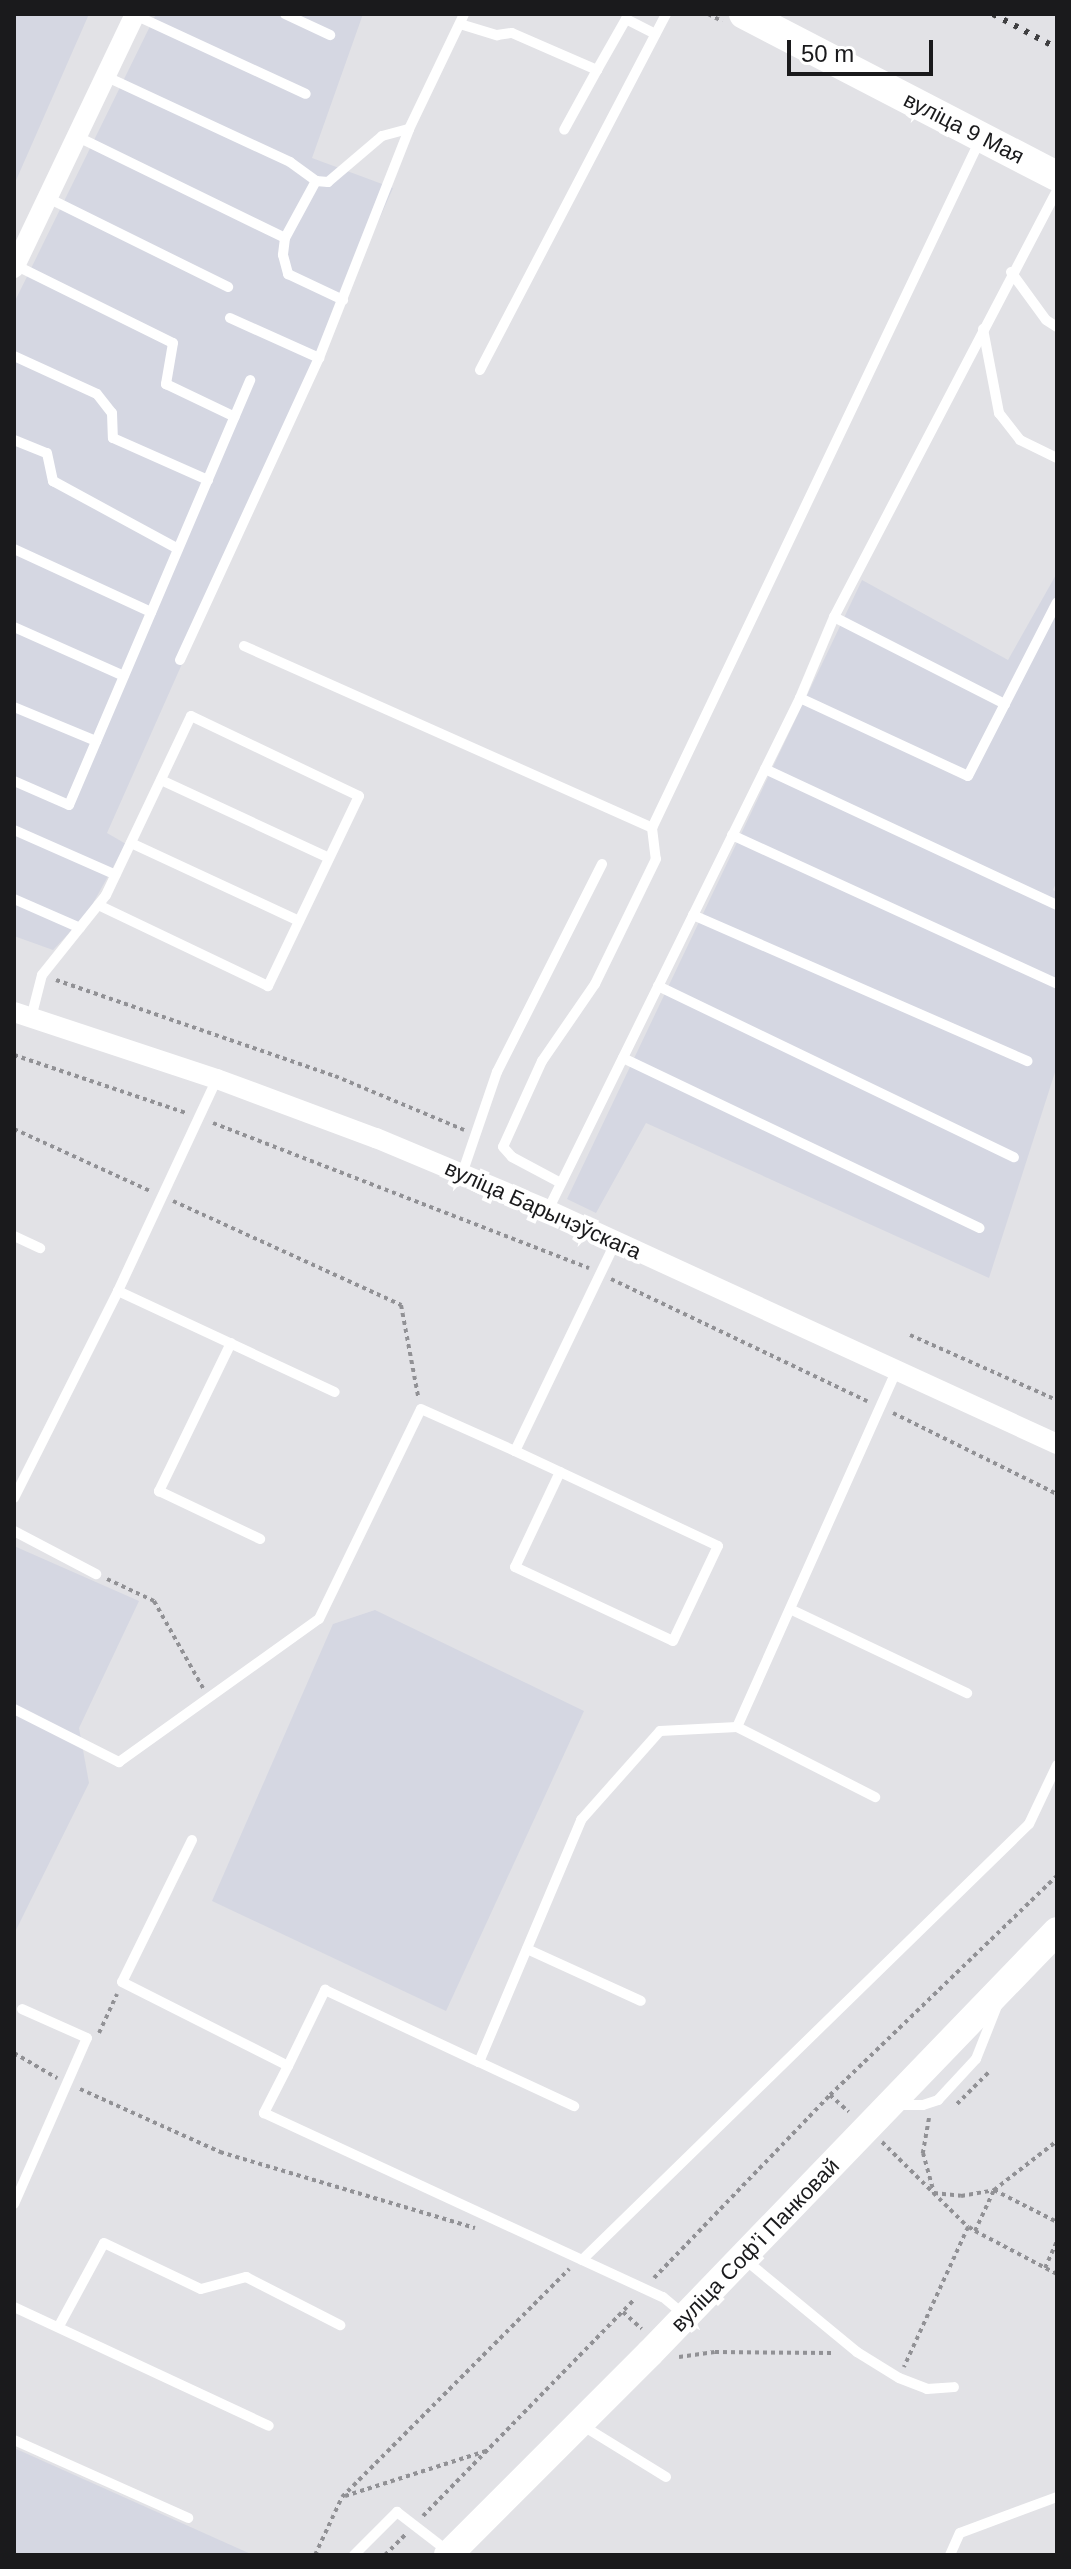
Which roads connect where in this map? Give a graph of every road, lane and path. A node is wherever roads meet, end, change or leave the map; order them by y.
1 (135, 14) edge
2 (285, 14) edge
3 (666, 14) edge
4 (744, 14) edge
5 (462, 19) edge
6 (655, 34) junction
7 (330, 35) dead end
8 (597, 70) junction
9 (107, 77) junction
10 (306, 94) dead end
11 (409, 129) junction
12 (564, 130) dead end
13 (78, 137) junction
14 (981, 137) junction
15 (1057, 176) edge
16 (316, 181) junction
17 (1057, 190) edge
18 (48, 198) junction
19 (285, 238) junction
20 (15, 266) edge
21 (1011, 272) junction
22 (228, 287) dead end
23 (343, 300) junction
24 (230, 318) dead end
25 (1057, 327) edge
26 (983, 329) junction
27 (14, 356) edge
28 (319, 358) junction
29 (480, 370) dead end
30 (250, 380) dead end
31 (235, 417) junction
32 (14, 440) edge
33 (1057, 458) edge
34 (208, 480) junction
35 (14, 549) edge
36 (178, 549) junction
37 (1057, 602) edge
38 (151, 612) junction
39 (834, 617) junction
40 (14, 627) edge
41 (244, 646) dead end
42 (180, 660) dead end
43 (124, 676) junction
44 (800, 698) junction
45 (1005, 704) junction
46 (14, 707) edge
47 (96, 741) junction
48 (765, 769) junction
49 (161, 780) junction
50 (14, 781) edge
51 (652, 828) junction
52 (14, 830) edge
53 (732, 835) junction
54 (131, 843) junction
55 (329, 858) junction
56 (602, 864) dead end
57 (116, 875) junction
58 (14, 899) edge
59 (98, 905) junction
60 (1057, 905) edge
61 (693, 915) junction
62 (299, 921) junction
63 (80, 928) junction
64 (42, 975) junction
65 (1057, 984) edge
66 (658, 986) junction
67 (22, 1015) edge
68 (14, 1055) edge
69 (623, 1058) junction
70 (1027, 1061) dead end
71 (217, 1079) junction
72 (199, 1118) junction
73 (14, 1129) edge
74 (475, 1135) junction
75 (1014, 1157) dead end
76 (462, 1174) junction
77 (561, 1183) junction
78 (162, 1196) junction
79 (548, 1210) junction
80 (980, 1228) dead end
81 (14, 1236) edge
82 (616, 1241) junction
83 (40, 1248) dead end
84 (600, 1273) junction
85 (118, 1291) junction
86 (910, 1335) dead end
87 (231, 1343) junction
88 (897, 1369) junction
89 (335, 1392) dead end
90 (1057, 1400) edge
91 (421, 1409) junction
92 (882, 1409) junction
93 (1057, 1444) edge
94 (515, 1451) junction
95 (560, 1472) junction
96 (1057, 1494) edge
97 (14, 1498) edge
98 (14, 1531) edge
99 (260, 1539) dead end
100 (96, 1574) joint
101 (792, 1610) junction
102 (967, 1693) dead end
103 (210, 1700) junction
104 (14, 1709) edge
105 (737, 1727) junction
106 (1057, 1765) edge
107 (875, 1797) dead end
108 (192, 1840) dead end
109 (1057, 1876) edge
110 (1057, 1931) edge
111 (527, 1949) junction
112 (122, 1982) junction
113 (641, 2001) dead end
114 (22, 2009) dead end
115 (99, 2035) dead end
116 (14, 2053) edge
117 (479, 2062) junction
118 (288, 2066) junction
119 (989, 2072) dead end
120 (71, 2085) junction
121 (830, 2095) junction
122 (574, 2106) dead end
123 (937, 2111) dead end
124 (950, 2111) dead end
125 (869, 2129) junction
126 (1057, 2141) edge
127 (994, 2190) junction
128 (934, 2193) junction
129 (14, 2204) edge
130 (1057, 2222) edge
131 (968, 2227) junction
132 (975, 2231) junction
133 (487, 2233) dead end
134 (1057, 2241) edge
135 (742, 2256) junction
136 (582, 2260) junction
137 (556, 2262) dead end
138 (570, 2268) junction
139 (1045, 2268) junction
140 (583, 2274) dead end
141 (1057, 2274) edge
142 (644, 2289) junction
143 (621, 2293) dead end
144 (634, 2299) junction
145 (14, 2307) edge
146 (623, 2312) junction
147 (685, 2316) junction
148 (340, 2325) dead end
149 (59, 2326) junction
150 (658, 2344) junction
151 (857, 2352) junction
152 (899, 2378) junction
153 (954, 2387) dead end
154 (579, 2423) junction
155 (269, 2426) dead end
156 (14, 2440) edge
157 (488, 2450) junction
158 (666, 2477) dead end
159 (342, 2497) junction
160 (1057, 2497) edge
161 (188, 2518) dead end
162 (415, 2524) junction
163 (449, 2554) edge
164 (315, 2555) edge
165 (354, 2555) edge
166 (385, 2555) edge
167 (950, 2555) edge

1 - 9 street
1 - 10 lane
2 - 7 lane
3 - 6 lane
4 - 14 main road, вуліца 9 Мая
5 - 8 lane
5 - 11 lane
6 - 8 lane
6 - 29 lane
8 - 12 lane
9 - 13 street
9 - 16 lane
11 - 16 lane
11 - 23 lane
13 - 18 street
13 - 19 lane
14 - 15 main road, вуліца 9 Мая
14 - 51 lane
16 - 19 lane
17 - 21 lane
18 - 20 street
18 - 22 lane
19 - 23 lane
20 - 31 lane
21 - 25 lane
21 - 26 lane
23 - 28 lane
24 - 28 lane
26 - 33 lane
26 - 39 lane
27 - 34 lane
28 - 42 lane
30 - 31 lane
31 - 34 lane
32 - 36 lane
34 - 36 lane
35 - 38 lane
36 - 38 lane
37 - 45 lane
38 - 43 lane
39 - 44 lane
39 - 45 lane
40 - 43 lane
41 - 51 lane
43 - 47 lane
44 - 45 lane
44 - 48 lane
46 - 47 lane
47 - 50 lane
48 - 53 lane
48 - 60 lane
49 - 54 lane
49 - 55 lane
49 - 55 lane
51 - 77 lane
52 - 57 lane
53 - 61 lane
53 - 65 lane
54 - 57 lane
54 - 62 lane
55 - 62 lane
56 - 74 lane
57 - 59 lane
58 - 63 lane
59 - 62 lane
59 - 63 lane
61 - 66 lane
61 - 70 lane
63 - 64 lane
64 - 67 lane
64 - 74 path
66 - 69 lane
66 - 75 lane
67 - 71 street, вуліца Барычэўскага
68 - 72 path
69 - 77 lane
69 - 80 lane
71 - 72 lane
71 - 76 street, вуліца Барычэўскага
72 - 78 lane
72 - 84 path
73 - 78 path
74 - 76 lane
76 - 79 street, вуліца Барычэўскага
77 - 79 lane
78 - 85 lane
78 - 91 path
79 - 82 street, вуліца Барычэўскага
81 - 83 lane
82 - 84 lane
82 - 88 street, вуліца Барычэўскага
84 - 92 path
84 - 94 lane
85 - 87 lane
85 - 97 lane
86 - 90 path
87 - 89 lane
87 - 99 lane
88 - 92 lane
88 - 93 street, вуліца Барычэўскага
91 - 94 lane
91 - 103 lane
92 - 96 path
92 - 101 lane
94 - 95 lane
95 - 95 lane
98 - 100 lane
100 - 103 path
101 - 102 lane
101 - 105 lane
103 - 104 lane
105 - 107 lane
105 - 111 lane
106 - 136 lane
108 - 112 lane
109 - 121 path
110 - 125 main road, вуліца Софʼі Панковай
111 - 113 lane
111 - 117 lane
112 - 115 path
112 - 118 lane
114 - 120 lane
116 - 120 path
117 - 118 lane
117 - 122 lane
118 - 136 lane
119 - 124 path
120 - 129 lane
120 - 133 path
121 - 125 path
121 - 142 path
123 - 128 path
125 - 128 path
125 - 135 main road, вуліца Софʼі Панковай
126 - 127 path
127 - 128 path
127 - 130 path
127 - 132 path
128 - 131 path
131 - 132 path
131 - 152 path
132 - 139 path
134 - 139 path
135 - 147 main road, вуліца Софʼі Панковай
135 - 151 lane
136 - 142 lane
137 - 138 path
138 - 140 path
138 - 159 path
139 - 141 path
142 - 144 path
142 - 147 lane
143 - 144 path
144 - 146 path
145 - 149 lane
146 - 150 path
146 - 157 path
147 - 150 main road, вуліца Софʼі Панковай
148 - 149 lane
149 - 155 lane
150 - 151 path
150 - 154 main road, вуліца Софʼі Панковай
151 - 152 lane
152 - 153 lane
154 - 158 lane
154 - 163 main road, вуліца Софʼі Панковай
156 - 161 lane
157 - 159 path
157 - 162 path
159 - 164 path
160 - 167 lane
162 - 163 lane
162 - 165 lane
162 - 166 path

